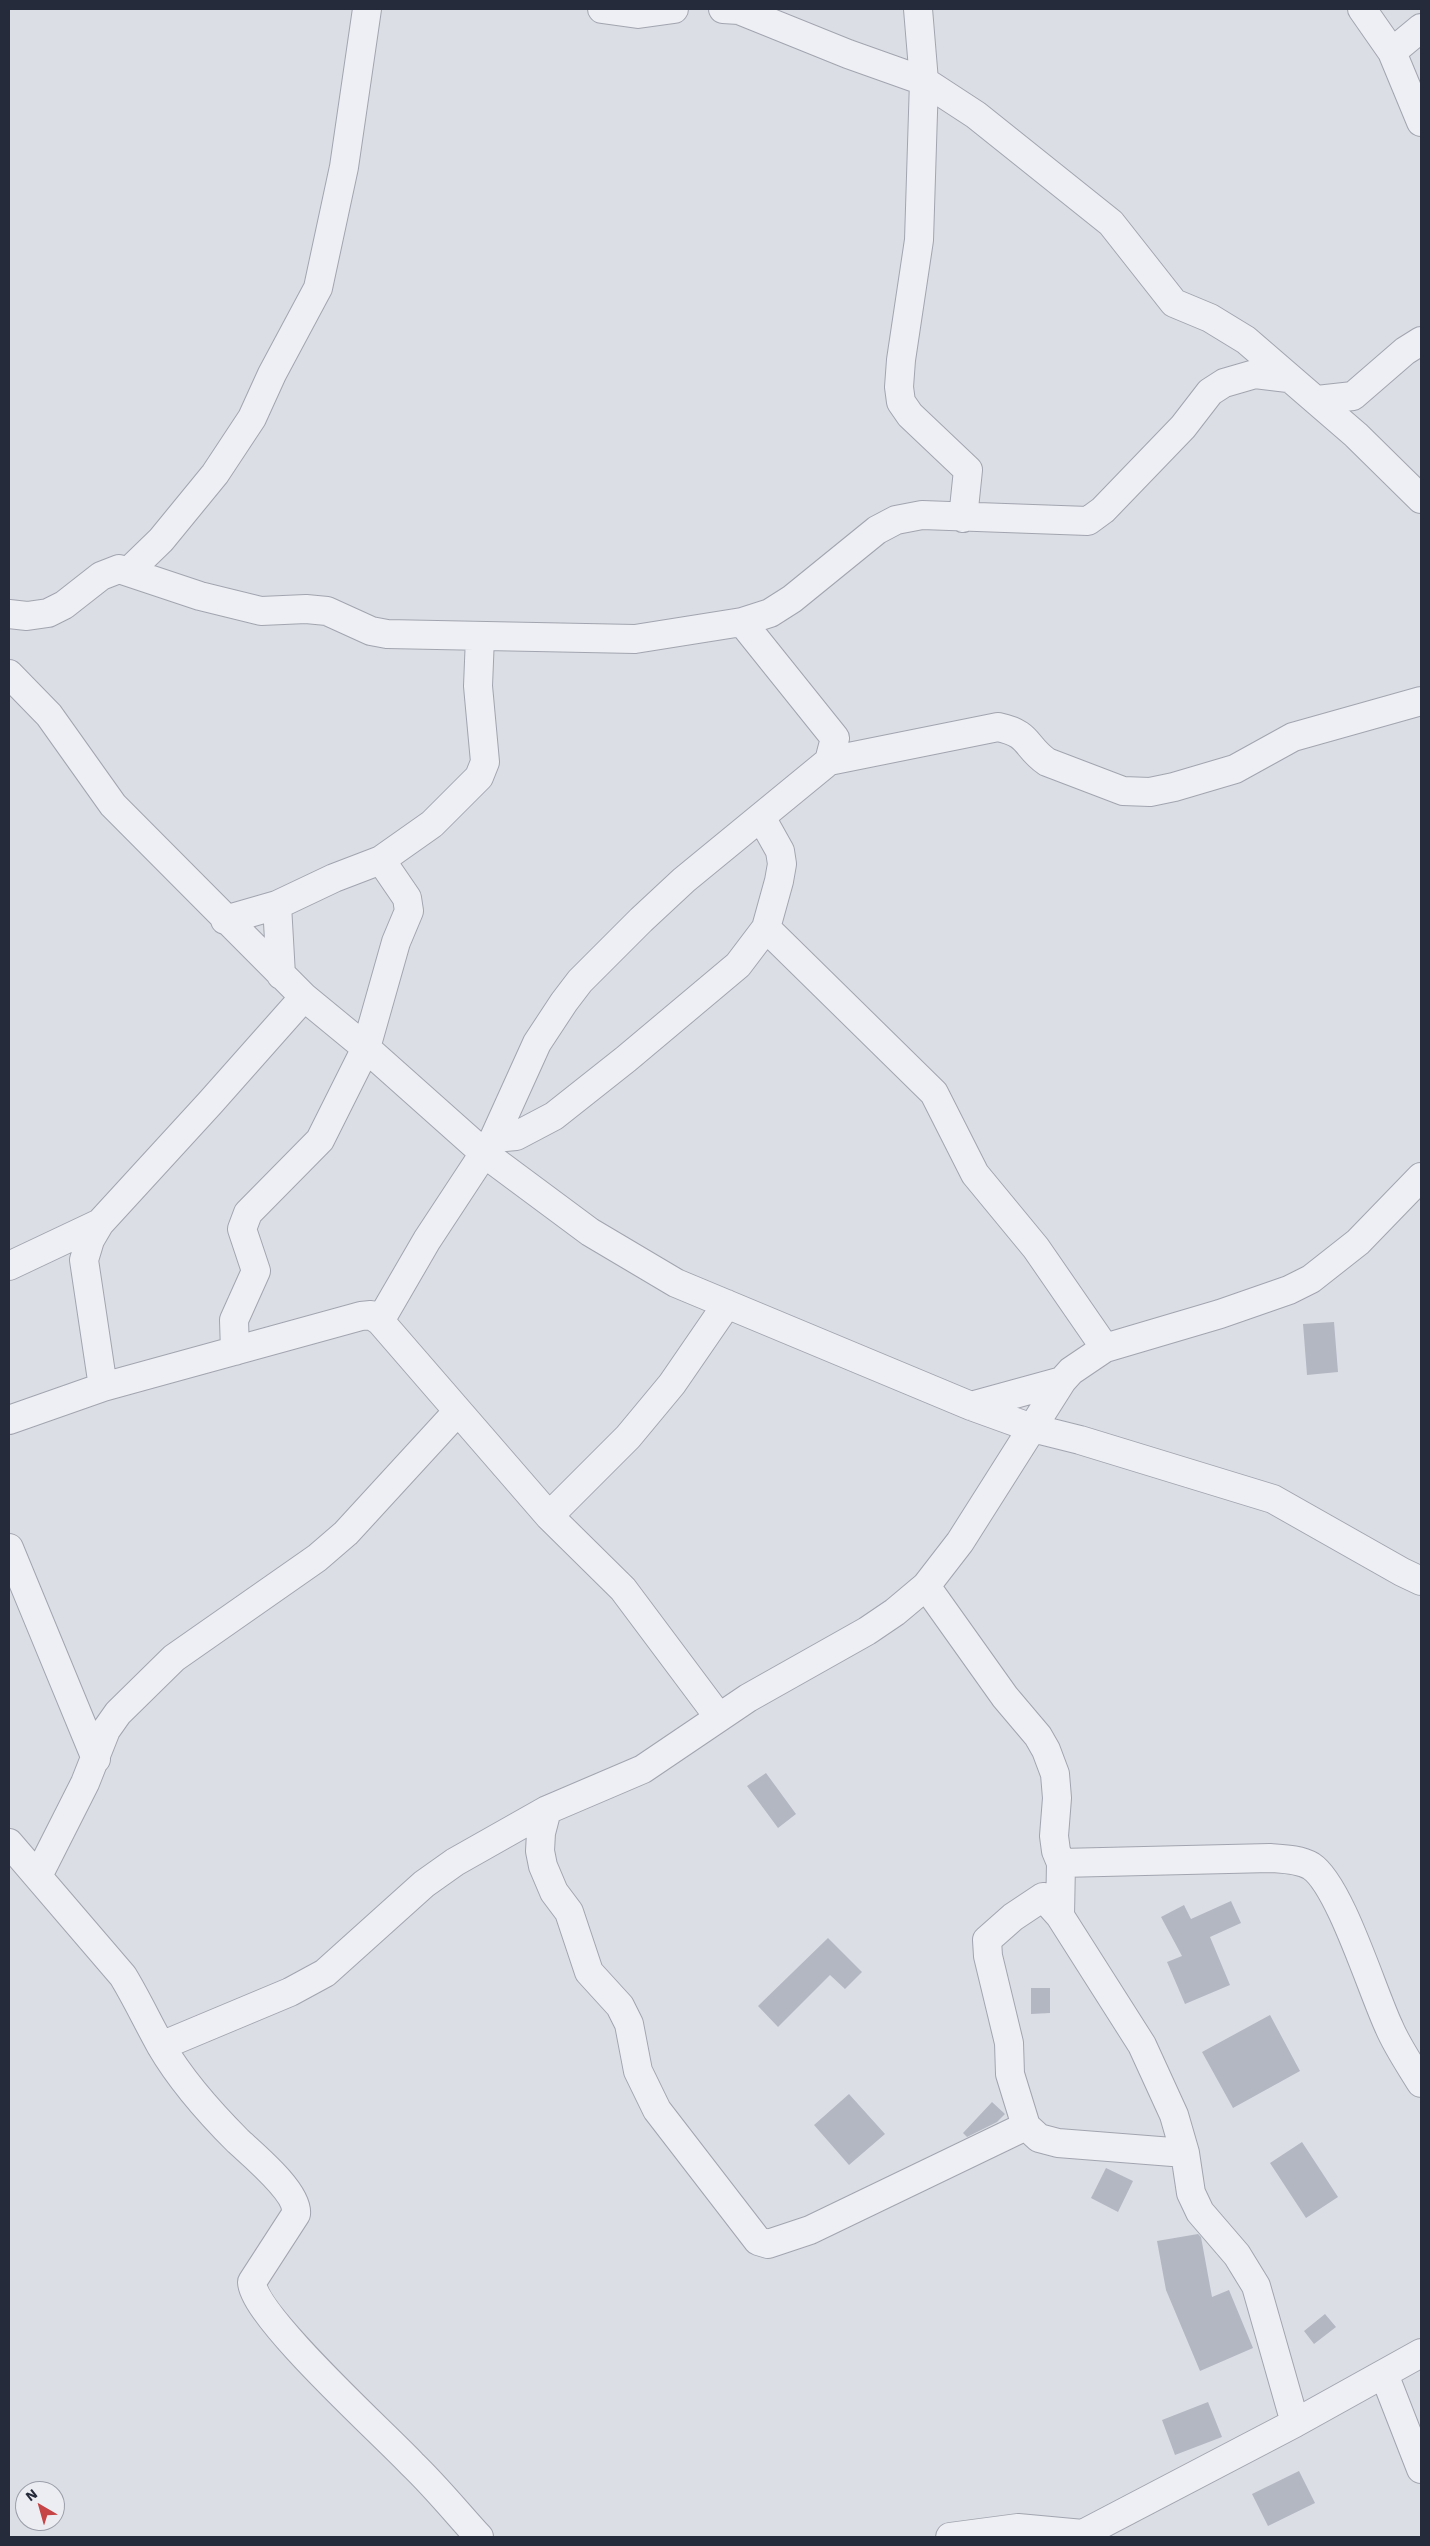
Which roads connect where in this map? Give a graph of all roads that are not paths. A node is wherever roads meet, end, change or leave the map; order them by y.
1 (367, 9) edge
2 (602, 9) edge
3 (674, 9) edge
4 (723, 9) edge
5 (918, 9) edge
6 (1362, 9) edge
7 (1421, 28) edge
8 (1392, 52) junction
9 (924, 81) junction
10 (1421, 122) edge
11 (1421, 341) edge
12 (1288, 378) junction
13 (1353, 396) junction
14 (1316, 400) junction
15 (1356, 435) junction
16 (1421, 499) edge
17 (963, 518) junction
18 (128, 571) junction
19 (9, 614) edge
20 (742, 622) junction
21 (480, 637) junction
22 (9, 674) edge
23 (1421, 701) edge
24 (829, 761) junction
25 (761, 817) junction
26 (381, 860) junction
27 (277, 905) junction
28 (226, 920) junction
29 (766, 928) junction
30 (281, 975) junction
31 (304, 996) junction
32 (366, 1048) junction
33 (490, 1146) junction
34 (1421, 1177) edge
35 (100, 1223) junction
36 (9, 1266) edge
37 (727, 1304) junction
38 (380, 1320) junction
39 (1105, 1348) junction
40 (235, 1351) junction
41 (1062, 1381) junction
42 (103, 1387) junction
43 (971, 1406) junction
44 (458, 1411) junction
45 (9, 1420) edge
46 (1032, 1428) junction
47 (549, 1516) junction
48 (9, 1548) edge
49 (1421, 1581) edge
50 (926, 1586) junction
51 (718, 1716) junction
52 (96, 1759) junction
53 (547, 1810) junction
54 (9, 1843) edge
55 (1060, 1863) junction
56 (38, 1876) junction
57 (1060, 1916) junction
58 (161, 2046) junction
59 (1421, 2083) edge
60 (1026, 2126) junction
61 (1185, 2153) junction
62 (1421, 2353) edge
63 (1384, 2374) junction
64 (1295, 2423) junction
65 (1421, 2469) edge
66 (1116, 2528) edge
67 (1080, 2536) edge
68 (479, 2537) edge
69 (950, 2537) edge

1 - 18 street
2 - 3 street
4 - 9 street
5 - 9 street
6 - 8 street
7 - 8 street
8 - 10 street
9 - 12 street
9 - 17 street
11 - 13 street
12 - 14 street
12 - 17 street
13 - 14 street
13 - 15 street
14 - 15 street
15 - 16 street
17 - 20 street
18 - 19 street
18 - 21 street
20 - 21 street
20 - 24 street
21 - 26 street
22 - 28 street
23 - 24 street
24 - 25 street
25 - 29 street
25 - 33 street
26 - 27 street
26 - 32 street
27 - 28 street
27 - 30 street
28 - 30 street
29 - 33 street
29 - 39 street
30 - 31 street
31 - 32 street
31 - 35 street
32 - 33 street
32 - 40 street
33 - 37 street
33 - 38 street
34 - 39 street
35 - 36 street
35 - 42 street
37 - 43 street
37 - 47 street
38 - 40 street
38 - 44 street
39 - 41 street
40 - 42 street
41 - 43 street
41 - 46 street
42 - 45 street
43 - 46 street
44 - 47 street
44 - 52 street
46 - 49 street
46 - 50 street
47 - 51 street
48 - 52 street
50 - 51 street
50 - 55 street
51 - 53 street
52 - 56 street
53 - 58 street
53 - 60 street
54 - 56 street
55 - 57 street
55 - 59 street
56 - 58 street
57 - 60 street
57 - 61 street
58 - 68 street
60 - 61 street
61 - 64 street
62 - 63 street
63 - 64 street
63 - 65 street
64 - 66 street
66 - 67 street
67 - 69 street

